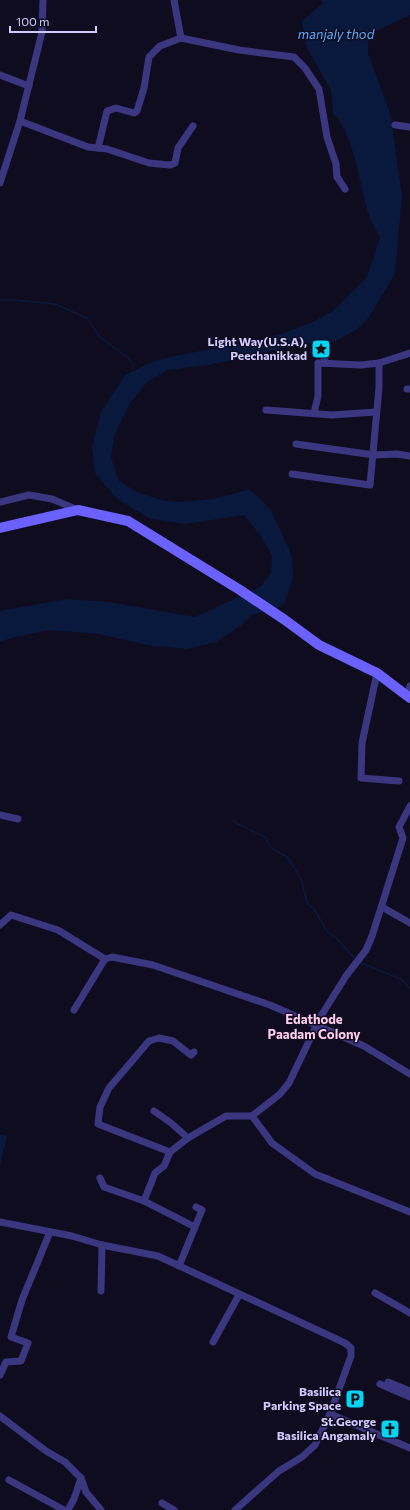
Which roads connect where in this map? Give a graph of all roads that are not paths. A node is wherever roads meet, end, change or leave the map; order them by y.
1 (43, 0) edge
2 (174, 0) edge
3 (181, 38) junction
4 (0, 75) edge
5 (29, 86) junction
6 (20, 121) junction
7 (395, 125) dead end
8 (193, 126) dead end
9 (410, 127) edge
10 (98, 148) junction
11 (0, 183) edge
12 (345, 189) dead end
13 (325, 349) dead end
14 (410, 353) edge
15 (324, 363) junction
16 (379, 363) junction
17 (266, 410) dead end
18 (376, 412) junction
19 (314, 413) junction
20 (296, 444) dead end
21 (374, 455) junction
22 (410, 456) edge
23 (292, 474) dead end
24 (0, 502) edge
25 (78, 510) junction
26 (0, 528) edge
27 (377, 674) junction
28 (409, 693) edge
29 (399, 780) dead end
30 (410, 806) edge
31 (0, 815) edge
32 (18, 819) dead end
33 (407, 839) edge
34 (382, 907) junction
35 (410, 923) edge
36 (0, 925) edge
37 (104, 958) junction
38 (74, 1010) dead end
39 (316, 1026) junction
40 (194, 1052) dead end
41 (410, 1074) edge
42 (154, 1112) dead end
43 (252, 1116) junction
44 (188, 1138) junction
45 (170, 1152) junction
46 (100, 1178) dead end
47 (144, 1201) junction
48 (196, 1207) dead end
49 (410, 1212) edge
50 (0, 1222) edge
51 (195, 1227) junction
52 (50, 1232) junction
53 (102, 1245) junction
54 (179, 1266) junction
55 (101, 1291) dead end
56 (375, 1293) dead end
57 (239, 1295) junction
58 (410, 1313) edge
59 (213, 1342) dead end
60 (0, 1375) edge
61 (388, 1382) dead end
62 (380, 1384) dead end
63 (410, 1391) edge
64 (410, 1397) edge
65 (330, 1414) junction
66 (0, 1416) edge
67 (410, 1448) edge
68 (81, 1478) junction
69 (9, 1480) dead end
70 (162, 1503) dead end
71 (64, 1510) edge
72 (68, 1510) edge
73 (101, 1510) edge
74 (174, 1510) edge
75 (235, 1510) edge

1 - 5 street
2 - 3 street
3 - 10 street
3 - 12 street
4 - 5 street
5 - 6 street
6 - 10 street
6 - 11 street
7 - 9 street
8 - 10 street
13 - 15 street
14 - 16 street
15 - 16 street
15 - 19 street
16 - 18 street
17 - 19 street
18 - 19 street
18 - 21 street
20 - 21 street
21 - 22 street
21 - 23 street
24 - 25 street
25 - 26 main road
25 - 27 main road
27 - 28 main road
27 - 29 street
30 - 33 street
31 - 32 street
33 - 34 street
34 - 35 street
34 - 39 street
36 - 37 street
37 - 38 street
37 - 39 street
39 - 41 street
39 - 43 street
40 - 45 street
42 - 44 street
43 - 44 street
43 - 49 street
44 - 45 street
45 - 47 street
46 - 47 street
47 - 51 street
48 - 51 street
50 - 52 street
51 - 54 street
52 - 53 street
52 - 60 street
53 - 54 street
53 - 55 street
54 - 57 street
56 - 58 street
57 - 59 street
57 - 65 street
61 - 63 street
62 - 64 street
65 - 67 street
65 - 75 street
66 - 68 street
68 - 72 street
68 - 73 street
69 - 71 street
70 - 74 street

